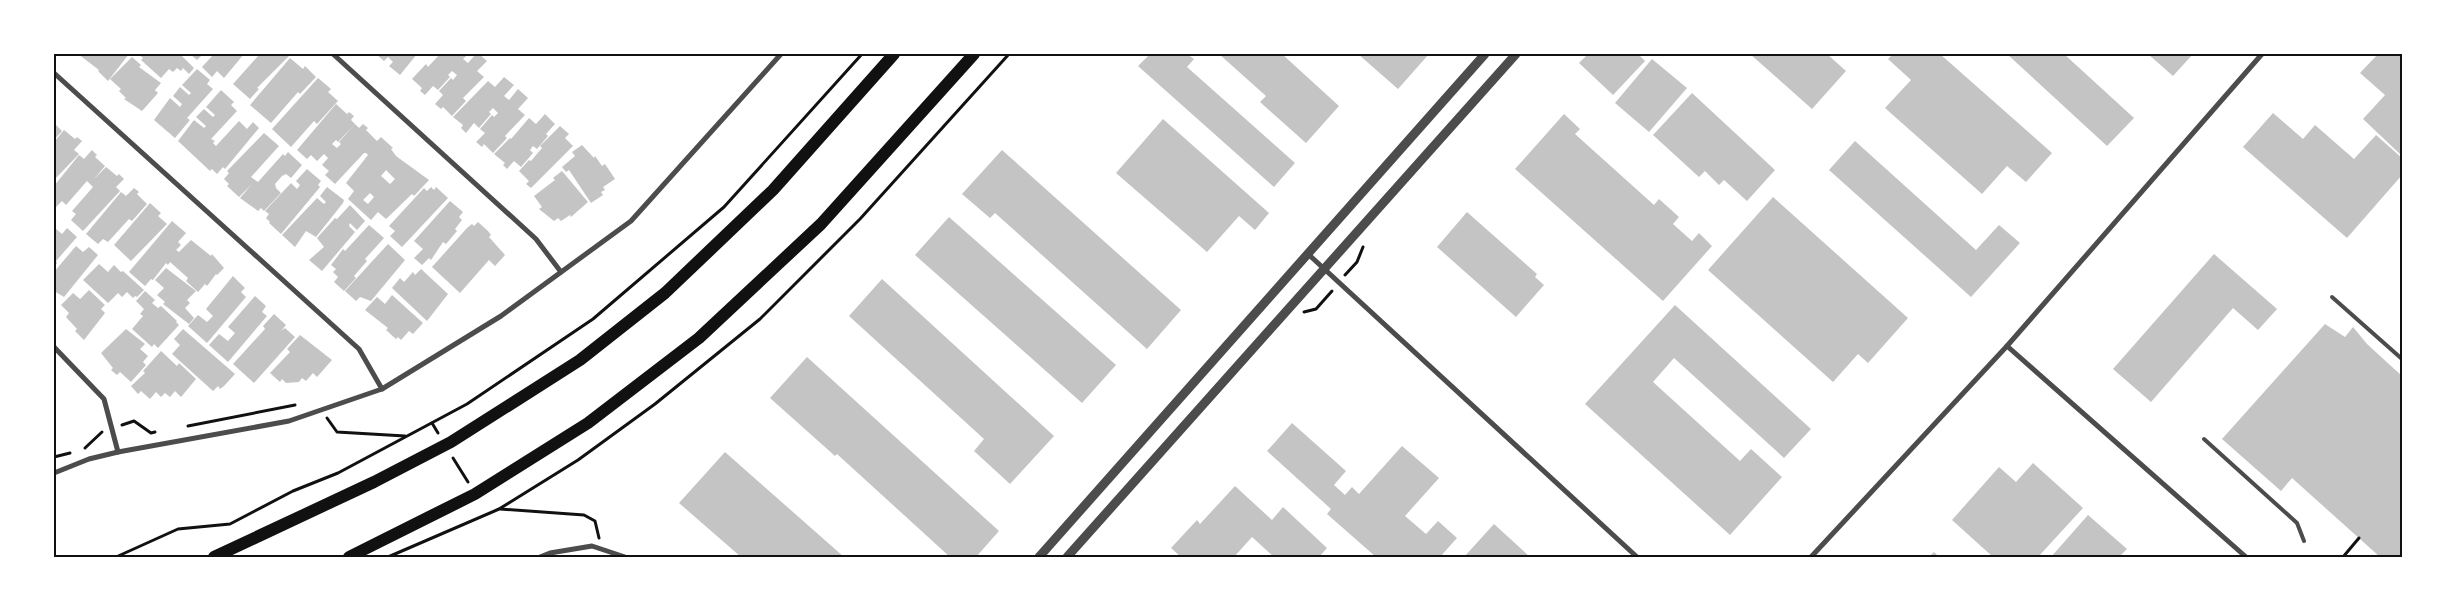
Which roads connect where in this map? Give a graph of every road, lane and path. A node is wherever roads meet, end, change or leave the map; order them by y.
1 (333, 54) edge
2 (781, 54) edge
3 (862, 54) edge
4 (894, 54) edge
5 (974, 54) edge
6 (1485, 54) edge
7 (1516, 54) edge
8 (2262, 54) edge
9 (54, 72) edge
10 (1308, 254) junction
11 (1324, 268) junction
12 (561, 272) junction
13 (2332, 298) dead end
14 (2007, 346) junction
15 (54, 347) edge
16 (2402, 359) edge
17 (382, 389) junction
18 (296, 405) dead end
19 (321, 410) junction
20 (432, 423) junction
21 (180, 427) dead end
22 (112, 428) junction
23 (161, 431) dead end
24 (408, 436) junction
25 (2204, 439) dead end
26 (445, 445) junction
27 (118, 452) junction
28 (54, 457) edge
29 (54, 473) edge
30 (475, 494) junction
31 (499, 509) dead end
32 (486, 515) dead end
33 (2359, 538) dead end
34 (2304, 541) dead end
35 (598, 548) junction
36 (116, 557) edge
37 (214, 557) edge
38 (349, 557) edge
39 (540, 557) edge
40 (625, 557) edge
41 (1039, 557) edge
42 (1067, 557) edge
43 (1637, 557) edge
44 (1811, 557) edge
45 (2246, 557) edge
46 (2342, 557) edge

1 - 12 street
2 - 12 street
3 - 20 path
4 - 26 main road
5 - 30 main road
6 - 10 street
7 - 11 street
8 - 14 street
9 - 17 street
10 - 11 street
10 - 41 street
11 - 42 street
11 - 43 street
12 - 17 street
13 - 16 lane
14 - 44 street
14 - 45 street
15 - 22 street
17 - 19 street
18 - 21 path
19 - 24 path
19 - 27 street
20 - 24 path
20 - 26 path
22 - 23 path
22 - 27 street
22 - 28 path
24 - 36 path
25 - 34 lane
26 - 30 path
26 - 37 main road
27 - 29 street
30 - 32 path
30 - 38 main road
31 - 35 path
33 - 46 path
35 - 39 street
35 - 40 street

